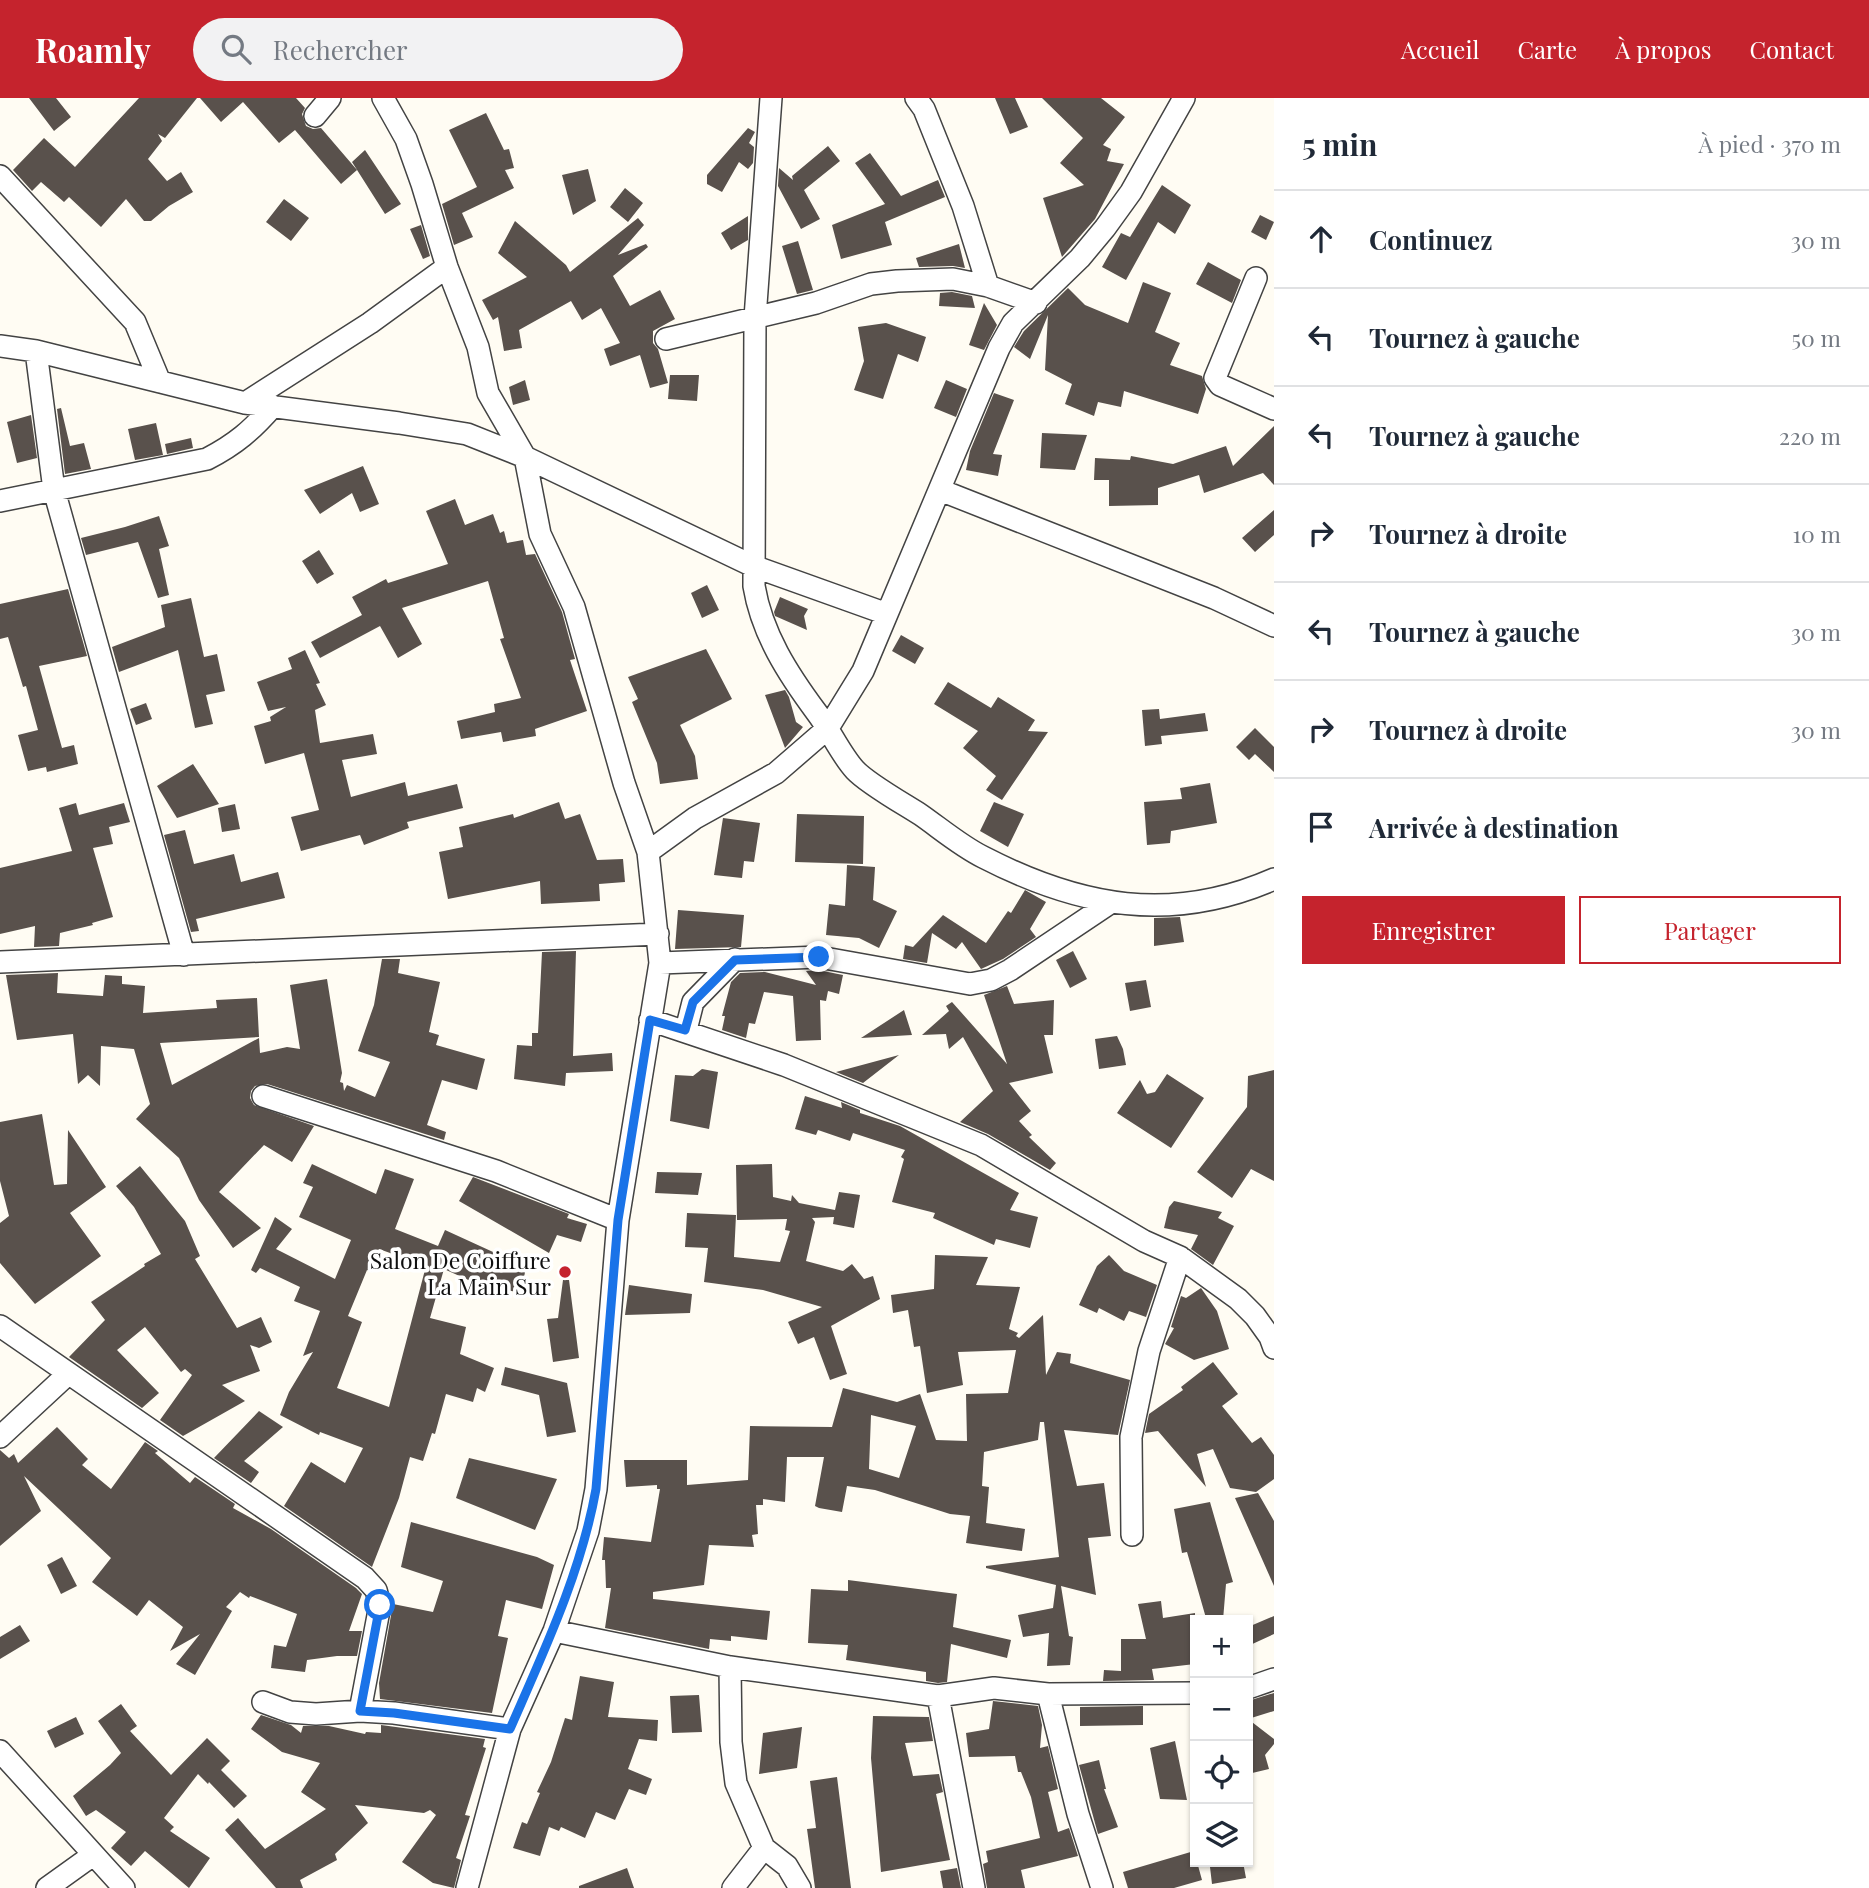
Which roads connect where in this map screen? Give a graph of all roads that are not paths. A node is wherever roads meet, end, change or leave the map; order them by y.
1 (330, 98) edge
2 (383, 98) edge
3 (771, 98) edge
4 (916, 98) edge
5 (1184, 98) edge
6 (315, 116) dead end
7 (0, 176) edge
8 (447, 267) junction
9 (1256, 278) dead end
10 (988, 286) junction
11 (1036, 303) junction
12 (755, 318) junction
13 (666, 339) dead end
14 (0, 345) edge
15 (36, 351) junction
16 (160, 382) junction
17 (245, 403) junction
18 (273, 406) junction
19 (1274, 409) edge
20 (525, 457) junction
21 (54, 490) junction
22 (940, 491) junction
23 (0, 501) edge
24 (754, 566) junction
25 (887, 614) junction
26 (1274, 625) edge
27 (828, 728) junction
28 (648, 852) junction
29 (1273, 886) edge
30 (1110, 903) junction
31 (658, 934) junction
32 (184, 955) junction
33 (735, 960) junction
34 (0, 962) edge
35 (660, 963) junction
36 (650, 1020) junction
37 (685, 1030) junction
38 (263, 1096) dead end
39 (618, 1220) junction
40 (1180, 1257) junction
41 (0, 1326) edge
42 (1273, 1337) edge
43 (68, 1374) junction
44 (0, 1437) edge
45 (1132, 1535) dead end
46 (554, 1631) junction
47 (730, 1667) junction
48 (1274, 1679) edge
49 (1253, 1686) edge
50 (1190, 1693) edge
51 (1048, 1694) junction
52 (938, 1696) junction
53 (263, 1702) dead end
54 (360, 1711) junction
55 (510, 1729) junction
56 (0, 1751) edge
57 (764, 1847) junction
58 (93, 1854) junction
59 (47, 1888) edge
60 (124, 1888) edge
61 (467, 1888) edge
62 (733, 1888) edge
63 (800, 1888) edge
64 (974, 1888) edge
65 (1102, 1888) edge

1 - 6 street
2 - 8 street
3 - 12 street
4 - 10 street
5 - 11 street
7 - 16 street
8 - 17 street
8 - 20 street
9 - 19 street
10 - 11 street
10 - 12 street
11 - 22 street
12 - 13 street
12 - 24 street
14 - 15 street
15 - 16 street
15 - 21 street
16 - 17 street
17 - 18 street
18 - 20 street
18 - 21 street
20 - 24 street
20 - 28 street
21 - 23 street
21 - 32 street
22 - 25 street
22 - 26 street
24 - 25 street
24 - 27 street
25 - 27 street
27 - 28 street
27 - 30 street
28 - 31 street
29 - 30 street
30 - 33 street
31 - 32 street
31 - 35 street
32 - 34 street
33 - 35 street
33 - 37 street
35 - 36 street
36 - 37 street
36 - 39 street
37 - 40 street
38 - 39 street
39 - 46 street
40 - 42 street
40 - 45 street
41 - 43 street
43 - 44 street
43 - 54 street
46 - 47 street
46 - 55 street
47 - 52 street
47 - 57 street
48 - 49 street
50 - 51 street
51 - 52 street
51 - 65 street
52 - 64 street
53 - 54 street
54 - 55 street
55 - 61 street
56 - 58 street
57 - 62 street
57 - 63 street
58 - 59 street
58 - 60 street

